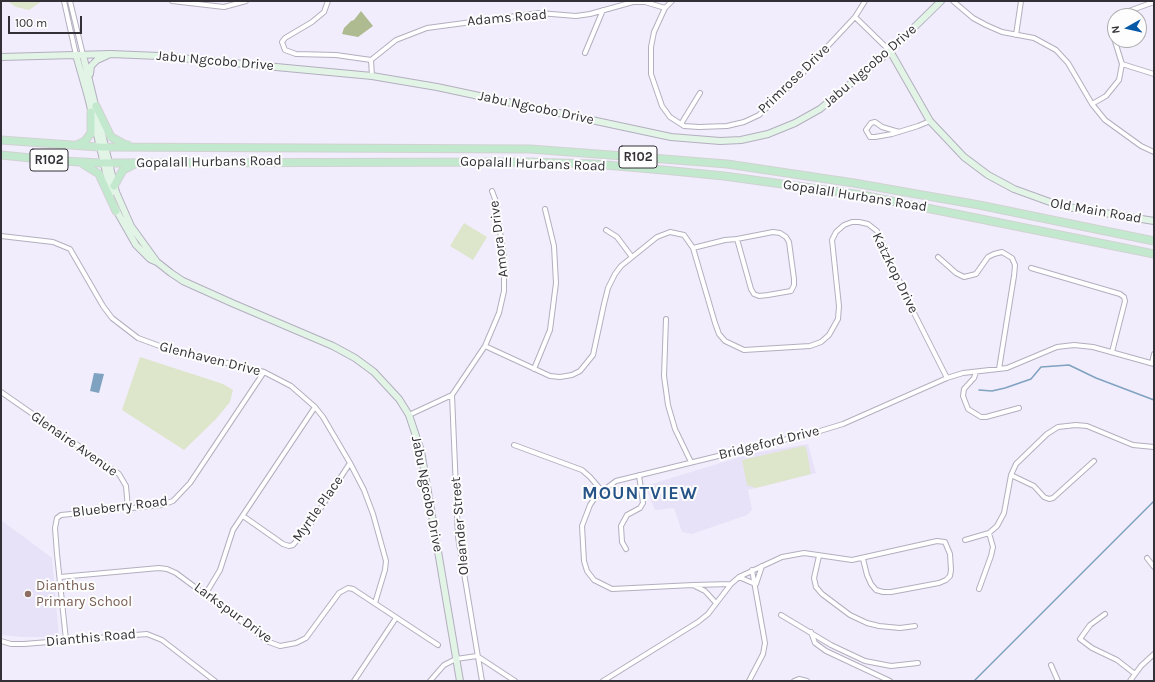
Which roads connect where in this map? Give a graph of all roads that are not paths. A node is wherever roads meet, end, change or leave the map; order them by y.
1 (64, 1) edge
2 (70, 1) edge
3 (172, 1) edge
4 (246, 1) edge
5 (328, 1) edge
6 (645, 1) edge
7 (672, 1) edge
8 (865, 1) edge
9 (941, 1) edge
10 (953, 1) edge
11 (1021, 1) edge
12 (1154, 2) edge
13 (665, 8) junction
14 (1137, 8) edge
15 (603, 10) junction
16 (855, 17) junction
17 (1016, 35) junction
18 (1117, 48) edge
19 (890, 51) junction
20 (585, 53) dead end
21 (112, 54) junction
22 (76, 55) junction
23 (83, 55) junction
24 (1, 58) edge
25 (371, 60) junction
26 (1122, 64) junction
27 (1154, 74) edge
28 (372, 76) junction
29 (90, 82) junction
30 (700, 93) dead end
31 (1092, 104) junction
32 (96, 106) junction
33 (91, 112) junction
34 (930, 121) junction
35 (681, 124) junction
36 (899, 132) junction
37 (1, 140) edge
38 (75, 146) junction
39 (102, 147) junction
40 (157, 147) junction
41 (1154, 152) edge
42 (1, 155) edge
43 (78, 162) junction
44 (106, 163) junction
45 (139, 163) junction
46 (114, 186) junction
47 (492, 191) dead end
48 (544, 209) dead end
49 (116, 211) junction
50 (1154, 221) edge
51 (606, 230) dead end
52 (1, 236) edge
53 (737, 239) junction
54 (1154, 241) edge
55 (693, 248) junction
56 (1154, 254) edge
57 (632, 257) junction
58 (938, 257) dead end
59 (157, 262) junction
60 (1031, 268) dead end
61 (666, 319) dead end
62 (485, 346) junction
63 (1112, 352) junction
64 (1154, 354) edge
65 (1153, 363) edge
66 (534, 369) junction
67 (999, 369) junction
68 (264, 372) junction
69 (976, 372) junction
70 (947, 378) junction
71 (1, 392) edge
72 (452, 394) junction
73 (316, 407) junction
74 (1019, 408) dead end
75 (409, 415) junction
76 (514, 445) dead end
77 (1154, 447) edge
78 (1094, 461) dead end
79 (691, 462) junction
80 (350, 463) junction
81 (639, 475) junction
82 (1011, 475) junction
83 (602, 491) junction
84 (128, 508) junction
85 (243, 516) junction
86 (989, 533) junction
87 (965, 540) dead end
88 (626, 549) dead end
89 (819, 556) junction
90 (863, 558) junction
91 (1147, 558) dead end
92 (762, 566) junction
93 (1154, 567) edge
94 (752, 570) junction
95 (60, 577) junction
96 (739, 577) junction
97 (731, 584) junction
98 (693, 585) junction
99 (755, 585) junction
100 (979, 589) dead end
101 (205, 595) junction
102 (375, 603) junction
103 (716, 603) junction
104 (1105, 614) dead end
105 (781, 615) dead end
106 (396, 618) junction
107 (915, 626) dead end
108 (811, 632) junction
109 (66, 640) junction
110 (1, 641) edge
111 (438, 645) dead end
112 (1154, 654) edge
113 (478, 656) junction
114 (456, 659) junction
115 (918, 663) dead end
116 (1051, 665) dead end
117 (1135, 674) junction
118 (215, 681) edge
119 (354, 681) edge
120 (430, 681) edge
121 (460, 681) edge
122 (482, 681) edge
123 (515, 681) edge
124 (603, 681) edge
125 (749, 681) edge
126 (794, 681) edge
127 (808, 681) edge
128 (890, 681) edge
129 (1058, 681) edge
130 (1130, 681) edge

1 - 22 street
2 - 23 street
3 - 4 street
5 - 25 street
6 - 13 street, Adams Road
6 - 15 street, Adams Road
7 - 13 street
8 - 16 street, Primrose Drive
9 - 19 main road, Jabu Ngcobo Drive
10 - 17 street
11 - 17 street
12 - 14 street
13 - 35 street
15 - 20 street
15 - 25 street, Adams Road
16 - 19 street
16 - 35 street, Primrose Drive
17 - 31 street
18 - 26 street
19 - 28 main road, Jabu Ngcobo Drive
19 - 34 main road, Old Main Road
21 - 23 main road, Jabu Ngcobo Drive
21 - 28 main road, Jabu Ngcobo Drive
21 - 29 main road
22 - 23 main road, Jabu Ngcobo Drive
22 - 24 main road
22 - 33 main road, Jabu Ngcobo Drive
23 - 29 main road, Jabu Ngcobo Drive
25 - 28 street
26 - 27 street
26 - 31 street
29 - 32 main road, Jabu Ngcobo Drive
30 - 35 street
31 - 41 street
32 - 39 main road, Jabu Ngcobo Drive
32 - 40 main road
33 - 38 main road
33 - 39 main road, Jabu Ngcobo Drive
34 - 36 street
34 - 50 main road, Old Main Road
36 - 36 street
37 - 38 main road, Gopalall Hurbans Road / R102
38 - 39 main road, Gopalall Hurbans Road / R102
39 - 40 main road, Gopalall Hurbans Road / R102
39 - 44 main road, Jabu Ngcobo Drive
40 - 54 main road, Gopalall Hurbans Road / R102
42 - 43 main road, Gopalall Hurbans Road / R102
43 - 44 main road, Gopalall Hurbans Road / R102
43 - 49 main road
44 - 45 main road, Gopalall Hurbans Road / R102
44 - 46 main road, Jabu Ngcobo Drive
44 - 49 main road, Jabu Ngcobo Drive
45 - 46 main road
45 - 56 main road, Gopalall Hurbans Road / R102
46 - 59 main road, Jabu Ngcobo Drive
47 - 62 street, Amora Drive
48 - 66 street
49 - 59 main road, Jabu Ngcobo Drive
51 - 57 street
52 - 68 street, Glenhaven Drive
53 - 53 street
53 - 55 street
55 - 57 street, Katzkop Drive
55 - 70 street, Katzkop Drive
57 - 66 street, Katzkop Drive
58 - 67 street
59 - 75 main road, Jabu Ngcobo Drive
60 - 63 street
61 - 79 street
62 - 66 street, Katzkop Drive
62 - 72 street, Amora Drive
63 - 65 street, Bridgeford Drive
63 - 67 street, Bridgeford Drive
64 - 65 street
67 - 69 street, Bridgeford Drive
68 - 73 street, Glenhaven Drive
68 - 84 street, Blueberry Road
69 - 70 street, Bridgeford Drive
69 - 74 street
70 - 79 street, Bridgeford Drive
71 - 84 street, Glenaire Avenue
72 - 75 street, Amora Drive
72 - 113 street, Oleander Street
73 - 80 street, Glenhaven Drive
73 - 85 street
75 - 114 main road, Jabu Ngcobo Drive
76 - 83 street
77 - 82 street
78 - 82 street
79 - 81 street, Bridgeford Drive
80 - 85 street, Myrtle Place
80 - 102 street, Glenhaven Drive
81 - 83 street, Bridgeford Drive
81 - 88 street
82 - 86 street
83 - 98 street, Bridgeford Drive
84 - 95 street, Blueberry Road
85 - 101 street
86 - 87 street
86 - 100 street
89 - 90 street
89 - 92 street
89 - 107 street
90 - 90 street
91 - 93 street
92 - 94 street
92 - 99 street
94 - 96 street
94 - 99 street
95 - 101 street, Larkspur Drive
95 - 109 street, Blueberry Road
96 - 97 street
96 - 99 street
97 - 98 street, Bridgeford Drive
97 - 103 street
98 - 103 street
99 - 125 street
101 - 102 street, Larkspur Drive
102 - 106 street, Larkspur Drive
103 - 124 street
104 - 117 street
105 - 108 street
106 - 111 street, Larkspur Drive
106 - 119 street
108 - 115 street
108 - 128 street
109 - 110 street, Dianthis Road
109 - 118 street, Dianthis Road
112 - 117 street
113 - 114 street
113 - 122 street, Oleander Street
113 - 123 street
114 - 120 street
114 - 121 main road, Jabu Ngcobo Drive
116 - 129 street
117 - 130 street
126 - 127 street

